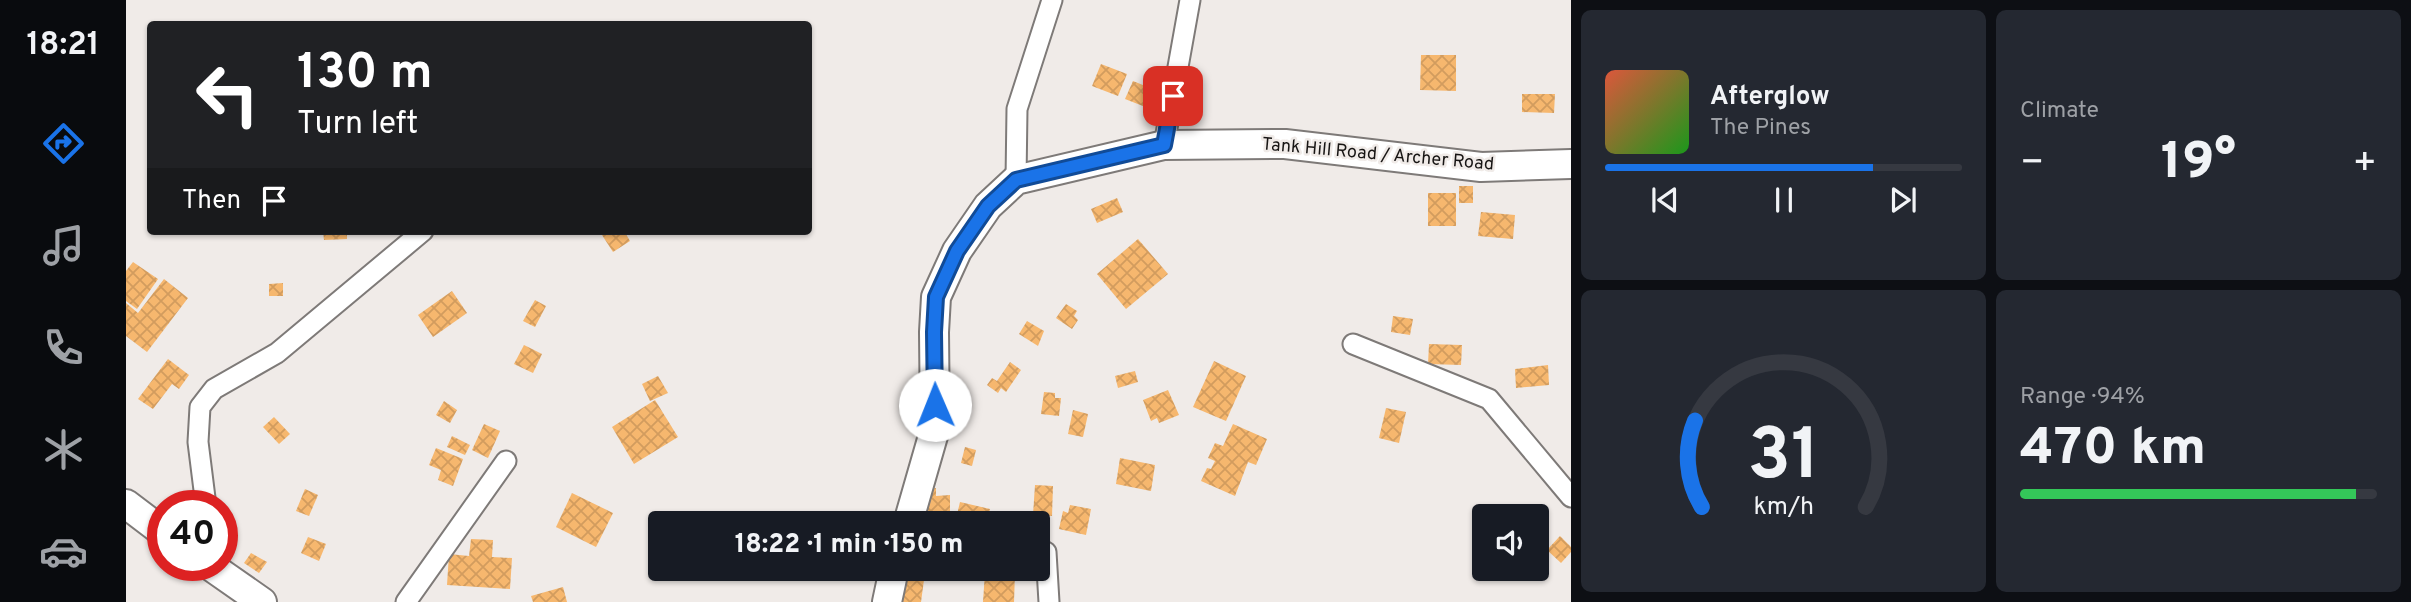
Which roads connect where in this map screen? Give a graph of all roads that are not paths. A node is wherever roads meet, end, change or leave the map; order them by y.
1 (1052, 0) edge
2 (1190, 0) edge
3 (1164, 145) junction
4 (1571, 164) edge
5 (1016, 180) junction
6 (418, 235) edge
7 (1353, 344) dead end
8 (506, 461) dead end
9 (203, 490) edge
10 (1571, 497) edge
11 (126, 504) edge
12 (911, 511) edge
13 (147, 520) edge
14 (232, 581) edge
15 (891, 581) edge
16 (1048, 581) edge
17 (262, 602) edge
18 (406, 602) edge
19 (887, 602) edge
20 (1049, 602) edge

1 - 5 street
2 - 3 street
3 - 4 street, Tank Hill Road / Archer Road
3 - 5 street, Tank Hill Road / Archer Road
5 - 12 street, Tank Hill Road / Archer Road
6 - 9 street
7 - 10 street
8 - 18 street
11 - 13 street
14 - 17 street
15 - 19 street
16 - 20 street

